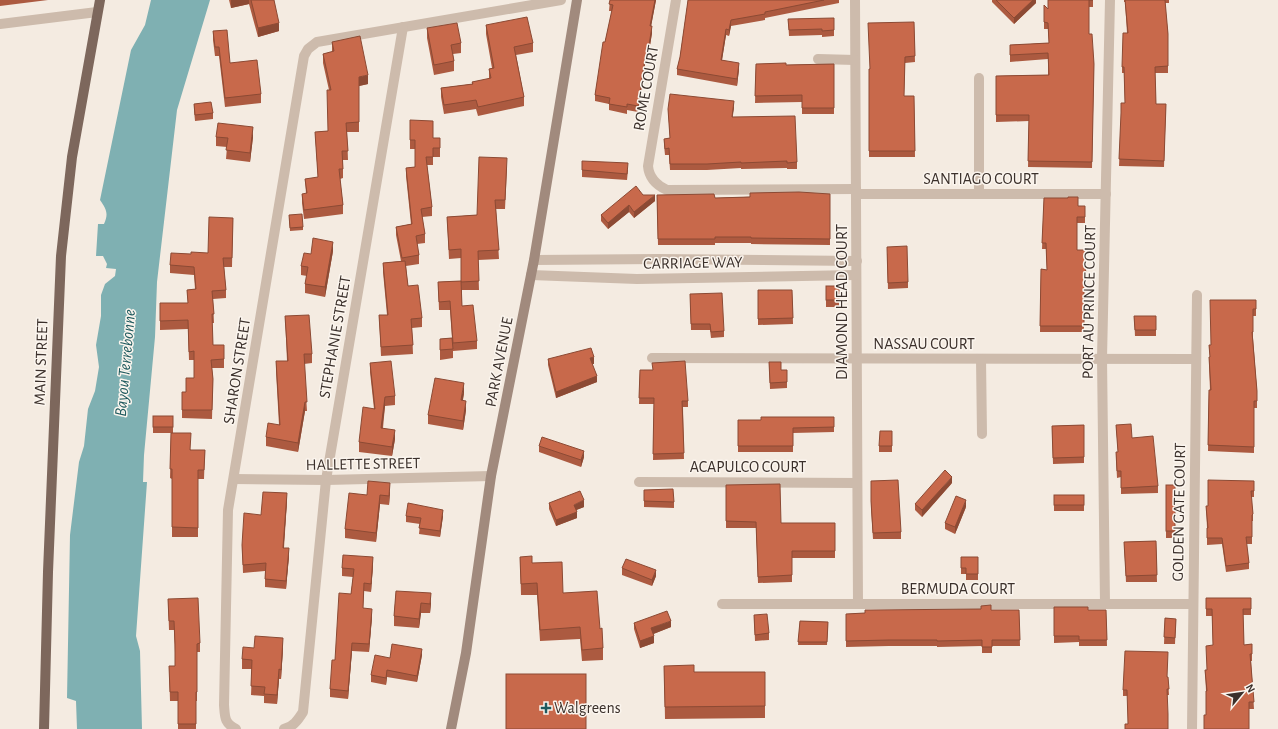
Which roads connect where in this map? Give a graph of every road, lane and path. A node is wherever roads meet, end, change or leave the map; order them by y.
1 (100, 0) edge
2 (561, 0) edge
3 (577, 0) edge
4 (676, 0) edge
5 (855, 0) edge
6 (1110, 0) edge
7 (97, 12) junction
8 (0, 24) edge
9 (403, 27) junction
10 (818, 59) dead end
11 (855, 60) junction
12 (978, 78) dead end
13 (653, 180) joint
14 (856, 191) junction
15 (979, 194) junction
16 (1106, 194) junction
17 (534, 260) junction
18 (857, 261) junction
19 (531, 275) junction
20 (856, 275) junction
21 (1197, 295) dead end
22 (652, 358) dead end
23 (856, 358) junction
24 (981, 358) junction
25 (1102, 358) junction
26 (1196, 359) junction
27 (982, 434) dead end
28 (491, 476) junction
29 (234, 479) junction
30 (326, 480) junction
31 (639, 482) dead end
32 (857, 483) junction
33 (722, 604) dead end
34 (858, 604) junction
35 (1105, 604) junction
36 (1193, 604) junction
37 (44, 729) edge
38 (236, 729) edge
39 (284, 729) edge
40 (451, 729) edge
41 (1192, 729) edge

1 - 7 main road, MAIN STREET
2 - 9 street
3 - 17 main road, PARK AVENUE
4 - 13 street, ROME COURT
5 - 11 street, DIAMOND HEAD COURT
6 - 16 street, PORT AU PRINCE COURT
7 - 8 street
7 - 37 main road, MAIN STREET
9 - 29 street, SHARON STREET
9 - 30 street, STEPHANIE STREET
10 - 11 street
11 - 14 street, DIAMOND HEAD COURT
12 - 15 street
13 - 14 street, SANTIAGO COURT
14 - 15 street, SANTIAGO COURT
14 - 18 street, DIAMOND HEAD COURT
15 - 16 street, SANTIAGO COURT
16 - 25 street, PORT AU PRINCE COURT
17 - 18 street, CARRIAGE WAY
17 - 19 main road, PARK AVENUE
18 - 20 street, DIAMOND HEAD COURT
19 - 20 street, CARRIAGE WAY
19 - 28 main road, PARK AVENUE
20 - 23 street, DIAMOND HEAD COURT
21 - 26 street, GOLDEN GATE COURT
22 - 23 street, NASSAU COURT
23 - 24 street, NASSAU COURT
23 - 32 street, DIAMOND HEAD COURT
24 - 25 street, NASSAU COURT
24 - 27 street
25 - 26 street, NASSAU COURT
25 - 35 street, PORT AU PRINCE COURT
26 - 36 street, GOLDEN GATE COURT
28 - 30 street, HALLETTE STREET
28 - 40 main road, PARK AVENUE
29 - 30 street, HALLETTE STREET
29 - 38 street, SHARON STREET
30 - 39 street, STEPHANIE STREET
31 - 32 street, ACAPULCO COURT
32 - 34 street, DIAMOND HEAD COURT
33 - 34 street, BERMUDA COURT
34 - 35 street, BERMUDA COURT
35 - 36 street, BERMUDA COURT
36 - 41 street, GOLDEN GATE COURT

